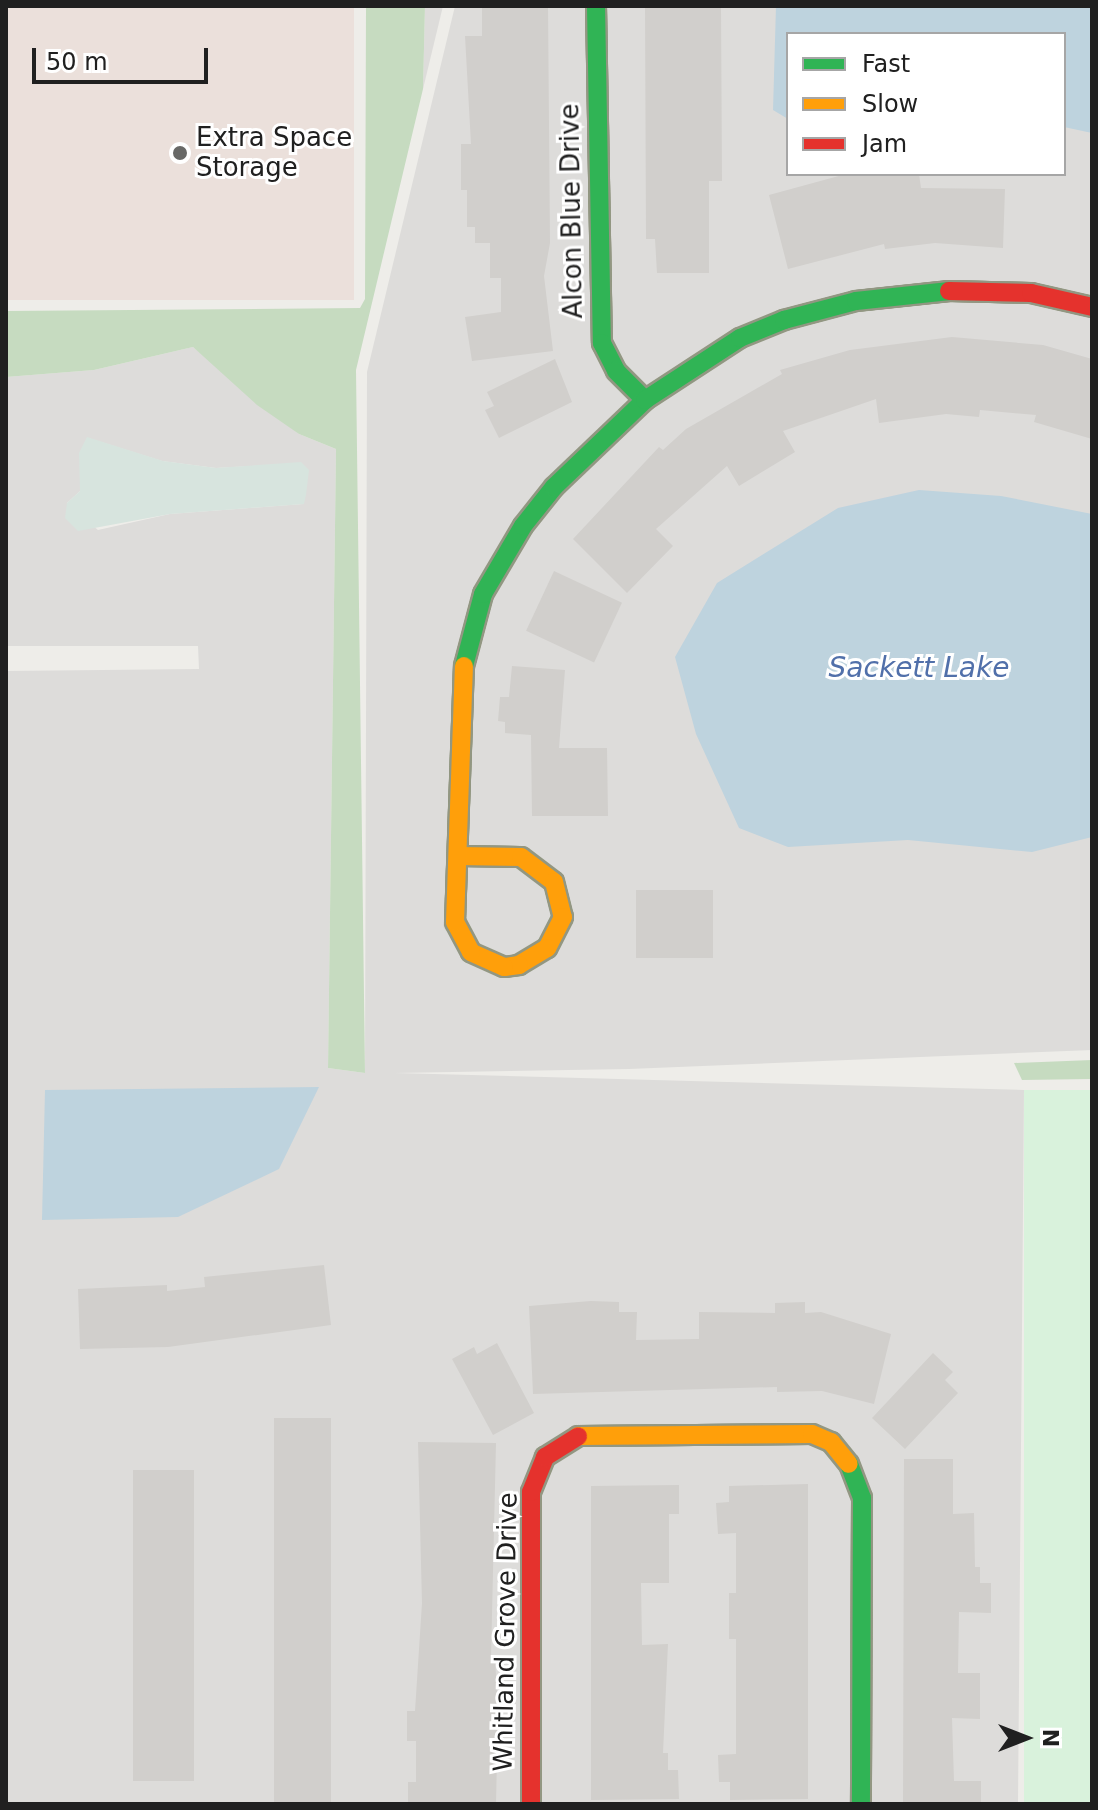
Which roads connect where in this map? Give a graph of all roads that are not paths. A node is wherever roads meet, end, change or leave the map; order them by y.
1 (596, 6) edge
2 (1092, 307) edge
3 (645, 400) junction
4 (458, 856) junction
5 (531, 1804) edge
6 (861, 1804) edge

1 - 3 street, Alcon Blue Drive
2 - 3 street
3 - 4 street
4 - 4 street
5 - 6 street, Whitland Grove Drive

